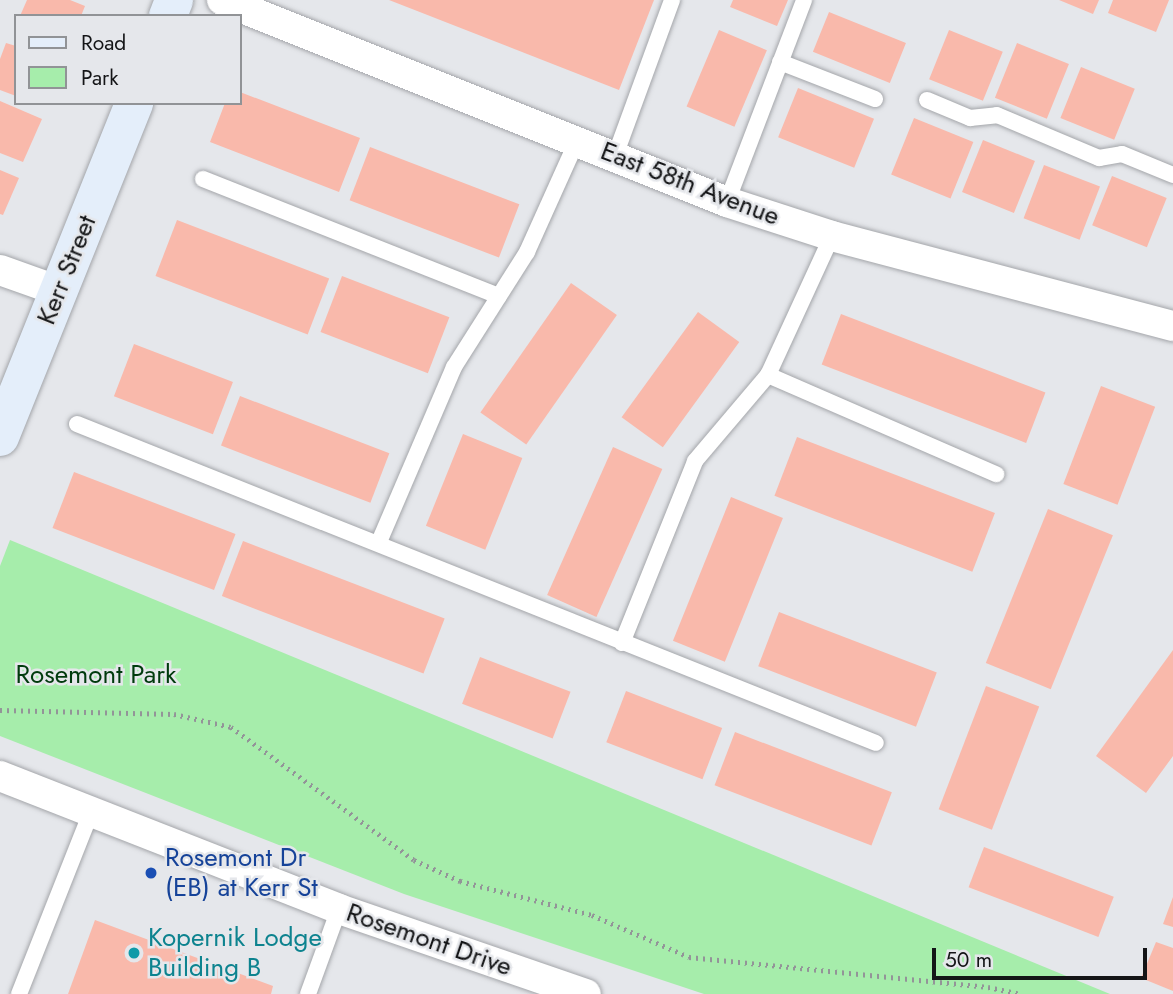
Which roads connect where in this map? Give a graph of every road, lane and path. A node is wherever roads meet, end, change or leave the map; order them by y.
1 (222, 0) edge
2 (672, 0) edge
3 (804, 0) edge
4 (780, 62) junction
5 (875, 99) dead end
6 (927, 100) dead end
7 (133, 105) edge
8 (577, 141) junction
9 (615, 156) junction
10 (1173, 175) edge
11 (202, 179) dead end
12 (727, 202) junction
13 (831, 236) junction
14 (0, 270) edge
15 (59, 292) junction
16 (499, 296) junction
17 (1173, 326) edge
18 (768, 374) junction
19 (77, 424) dead end
20 (0, 437) edge
21 (996, 474) dead end
22 (379, 542) junction
23 (622, 643) junction
24 (0, 710) edge
25 (876, 743) dead end
26 (0, 776) edge
27 (91, 812) junction
28 (339, 908) junction
29 (19, 994) edge
30 (308, 994) edge
31 (586, 994) edge
32 (1021, 994) edge

1 - 8 street, East 58th Avenue
2 - 9 lane
3 - 4 lane
4 - 5 lane
4 - 12 lane
6 - 10 lane
7 - 15 street, Kerr Street
8 - 9 street, East 58th Avenue
8 - 16 lane
9 - 12 street, East 58th Avenue
11 - 16 lane
12 - 13 street, East 58th Avenue
13 - 17 street, East 58th Avenue
13 - 18 lane
14 - 15 street
15 - 20 street, Kerr Street
16 - 22 lane
18 - 21 lane
18 - 23 lane
19 - 22 lane
22 - 23 lane
23 - 25 lane
24 - 32 path
26 - 27 street, Rosemont Drive
27 - 28 street, Rosemont Drive
27 - 29 lane
28 - 30 lane
28 - 31 street, Rosemont Drive

